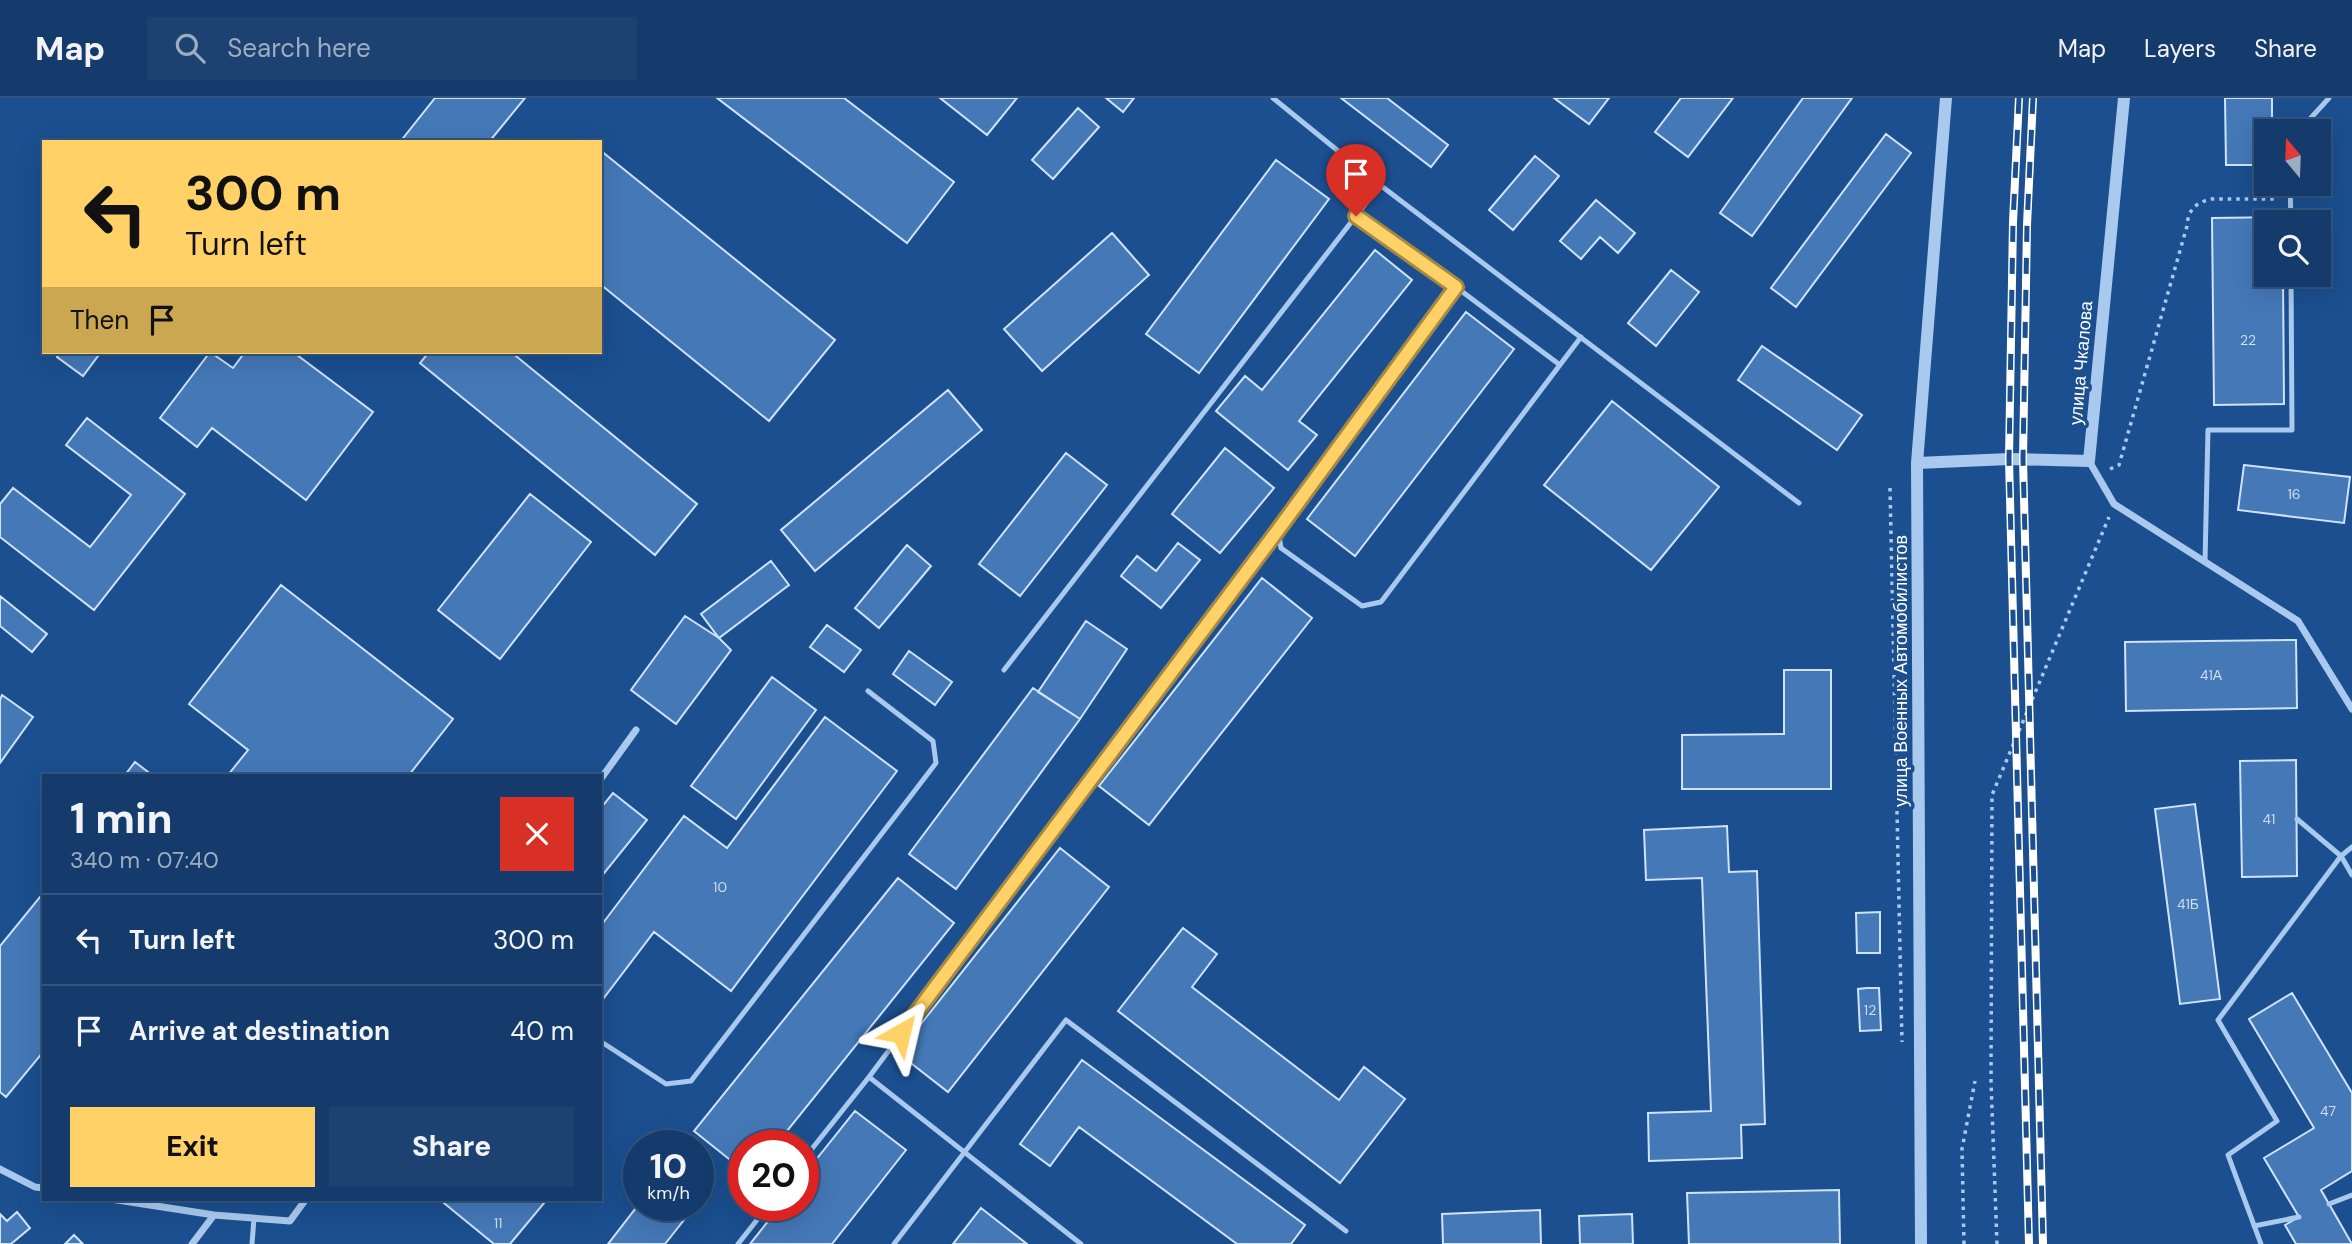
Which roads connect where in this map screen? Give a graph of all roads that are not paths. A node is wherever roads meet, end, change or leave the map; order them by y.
1 (1273, 98) edge
2 (1946, 98) edge
3 (2124, 98) edge
4 (2329, 98) edge
5 (2310, 119) edge
6 (1380, 184) junction
7 (1356, 216) junction
8 (1456, 287) junction
9 (2291, 287) edge
10 (1581, 337) junction
11 (1560, 365) junction
12 (2089, 461) junction
13 (1917, 463) junction
14 (1799, 503) dead end
15 (1278, 530) junction
16 (2206, 562) junction
17 (1004, 670) dead end
18 (868, 691) dead end
19 (2352, 709) edge
20 (636, 730) dead end
21 (602, 777) edge
22 (2297, 819) dead end
23 (2352, 847) edge
24 (2341, 856) junction
25 (2352, 875) edge
26 (602, 1042) edge
27 (869, 1077) junction
28 (819, 1140) edge
29 (964, 1152) junction
30 (0, 1168) edge
31 (42, 1188) edge
32 (2352, 1195) edge
33 (124, 1201) edge
34 (305, 1201) edge
35 (2329, 1204) dead end
36 (214, 1215) junction
37 (2299, 1217) dead end
38 (254, 1218) junction
39 (756, 1221) edge
40 (2254, 1226) junction
41 (1346, 1231) dead end
42 (192, 1244) edge
43 (252, 1244) edge
44 (738, 1244) edge
45 (894, 1244) edge
46 (1081, 1244) edge
47 (1921, 1244) edge
48 (2261, 1244) edge

1 - 6 lane
2 - 13 street, улица Военных Автомобилистов
3 - 12 street, улица Чкалова
4 - 5 lane
6 - 7 lane
6 - 10 lane
7 - 8 lane
7 - 17 lane
8 - 11 lane
8 - 15 lane
9 - 16 lane
10 - 11 lane
10 - 14 lane
11 - 15 lane
12 - 13 street
12 - 16 street
13 - 47 street, улица Военных Автомобилистов
15 - 27 lane
16 - 19 street
18 - 26 lane
20 - 21 street
22 - 24 lane
23 - 24 lane
24 - 25 lane
24 - 40 lane
27 - 28 lane
27 - 29 lane
29 - 41 lane
29 - 45 lane
29 - 46 lane
30 - 31 street
32 - 35 lane
33 - 36 street
34 - 38 street
36 - 38 street
36 - 42 street
37 - 40 lane
38 - 43 lane
39 - 44 lane
40 - 48 lane

